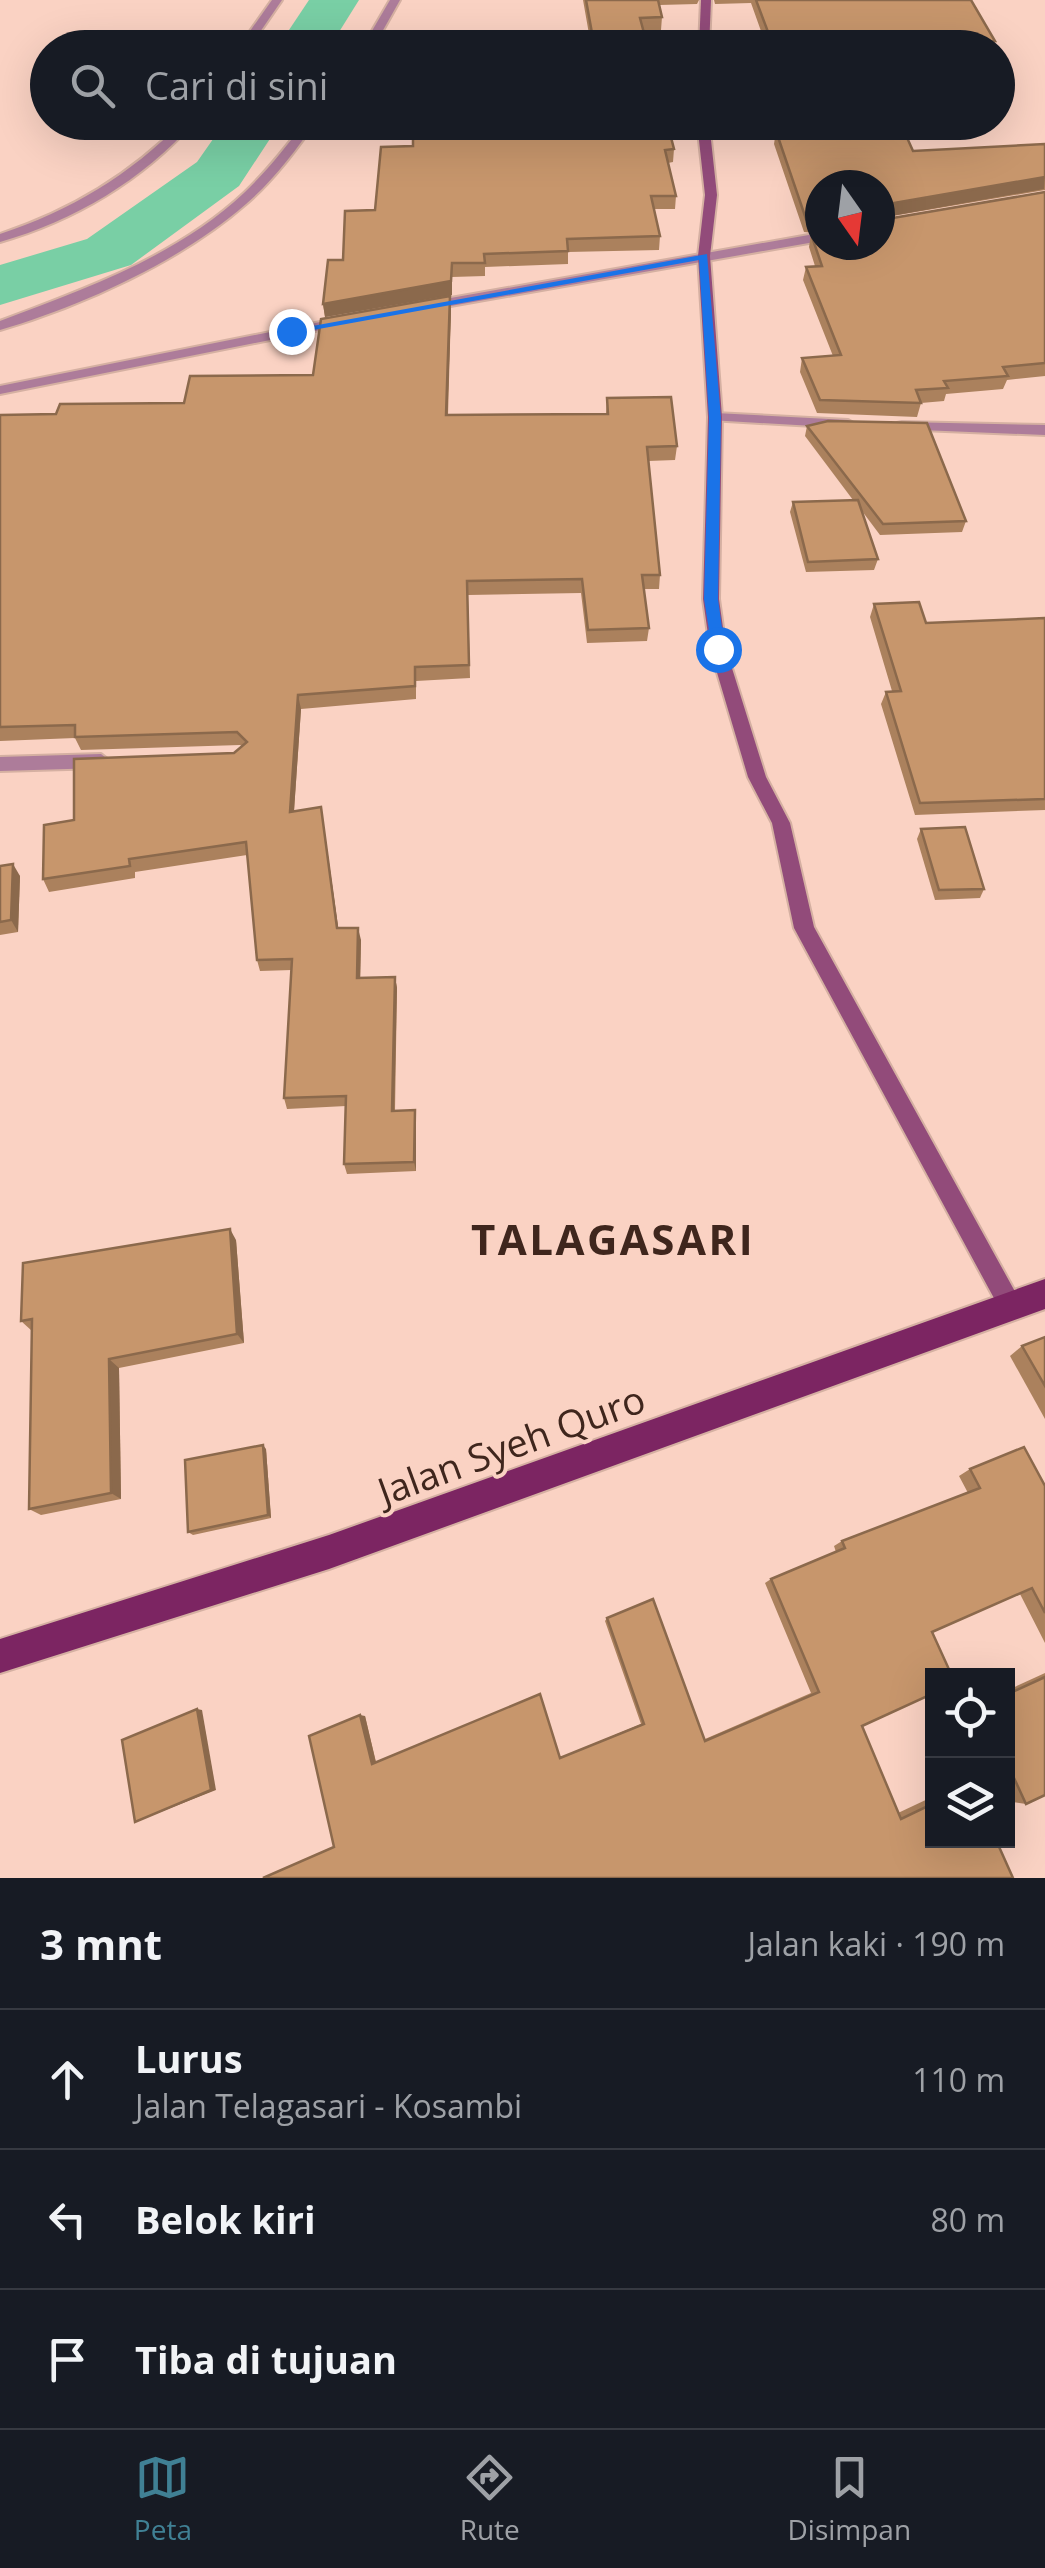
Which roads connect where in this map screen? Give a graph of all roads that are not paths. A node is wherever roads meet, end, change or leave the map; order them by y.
1 (277, 0) edge
2 (395, 0) edge
3 (706, 0) edge
4 (256, 30) edge
5 (377, 30) edge
6 (705, 30) edge
7 (172, 140) edge
8 (296, 140) edge
9 (705, 140) edge
10 (0, 238) edge
11 (805, 239) edge
12 (704, 256) junction
13 (409, 310) edge
14 (370, 316) edge
15 (0, 326) edge
16 (0, 390) edge
17 (715, 418) junction
18 (869, 424) edge
19 (887, 425) edge
20 (1045, 430) edge
21 (118, 761) edge
22 (0, 764) edge
23 (1045, 1294) edge
24 (1010, 1306) junction
25 (0, 1656) edge

1 - 4 street
2 - 5 street
3 - 6 main road
7 - 10 street
8 - 15 street
9 - 12 main road
11 - 12 street
12 - 13 street
12 - 17 main road
14 - 16 street
17 - 18 street
17 - 24 main road
19 - 20 street
21 - 22 street
23 - 24 main road, Jalan Syeh Quro
24 - 25 main road, Jalan Syeh Quro

